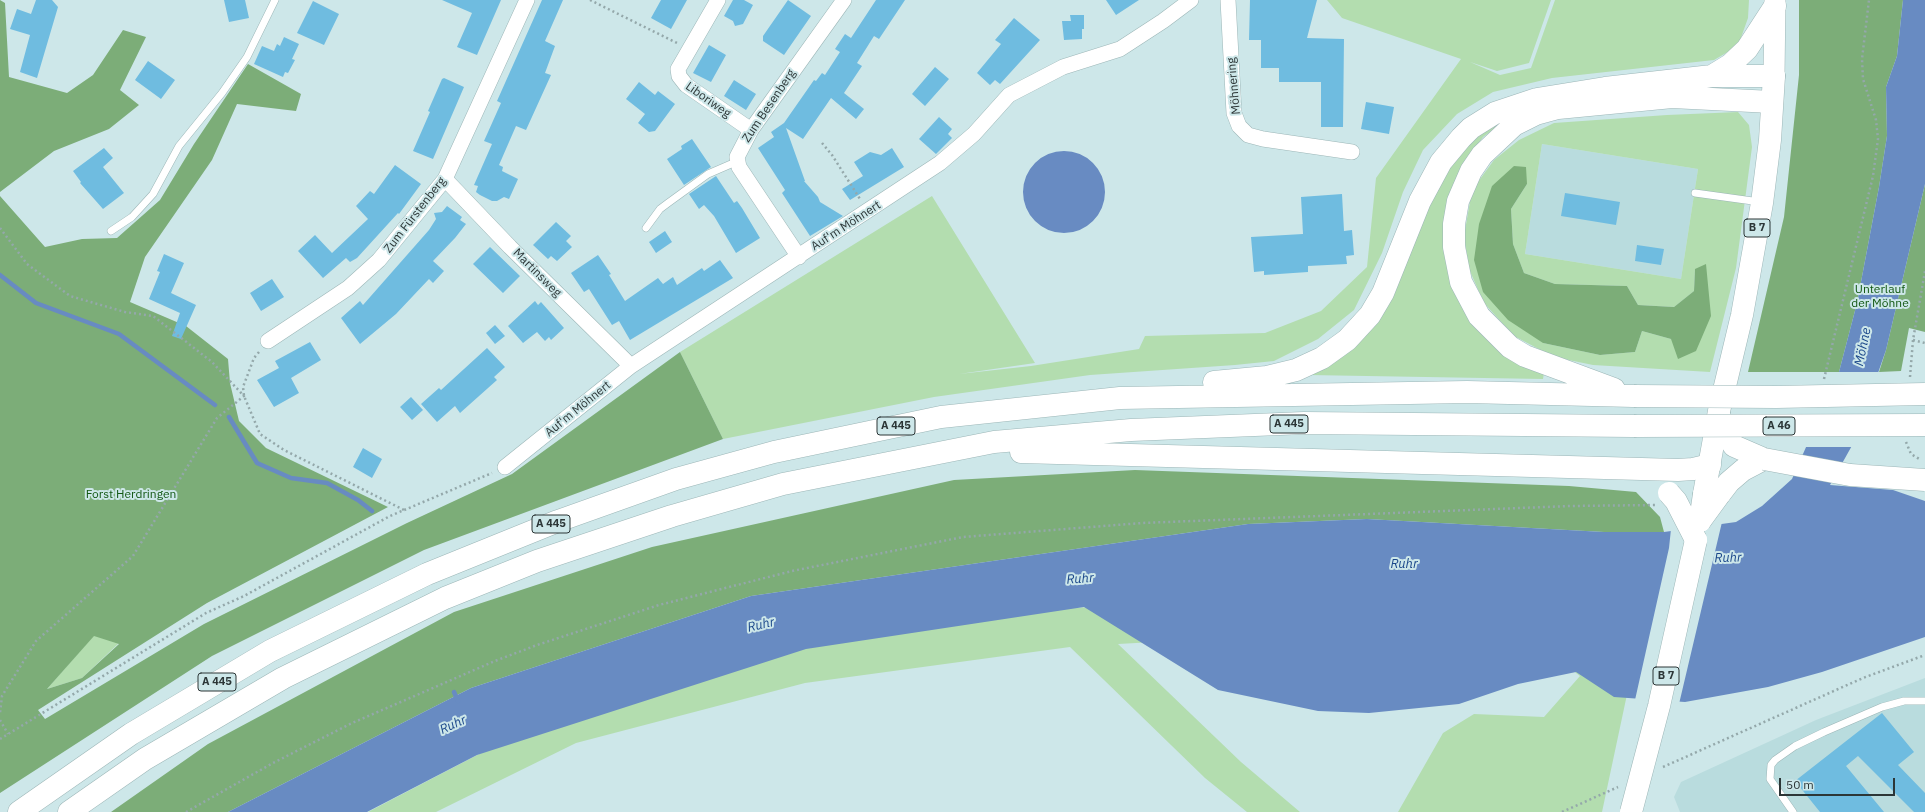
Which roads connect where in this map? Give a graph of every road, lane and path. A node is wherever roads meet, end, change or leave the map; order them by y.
1 (274, 0) edge
2 (527, 0) edge
3 (590, 0) edge
4 (718, 0) edge
5 (844, 0) edge
6 (1191, 0) edge
7 (1228, 0) edge
8 (1870, 0) edge
9 (1775, 3) edge
10 (662, 36) dead end
11 (1712, 76) junction
12 (1774, 76) junction
13 (1772, 102) junction
14 (751, 130) junction
15 (822, 143) dead end
16 (1352, 152) dead end
17 (738, 161) junction
18 (445, 178) junction
19 (1694, 192) dead end
20 (1762, 203) junction
21 (868, 211) junction
22 (0, 228) edge
23 (646, 228) dead end
24 (111, 231) dead end
25 (799, 257) junction
26 (1925, 271) edge
27 (1913, 340) junction
28 (268, 341) joint
29 (1925, 343) edge
30 (631, 366) junction
31 (1827, 369) dead end
32 (1917, 388) edge
33 (244, 396) junction
34 (1634, 396) junction
35 (1120, 398) junction
36 (1719, 414) junction
37 (1925, 425) edge
38 (1634, 426) joint
39 (1905, 438) dead end
40 (946, 450) junction
41 (1751, 460) junction
42 (1925, 462) edge
43 (1710, 465) junction
44 (505, 467) joint
45 (1628, 467) junction
46 (1925, 480) edge
47 (1711, 495) junction
48 (1664, 499) junction
49 (404, 510) junction
50 (1698, 530) junction
51 (1925, 655) edge
52 (1925, 701) edge
53 (0, 713) edge
54 (0, 720) edge
55 (1762, 722) dead end
56 (8, 734) junction
57 (0, 739) edge
58 (19, 812) edge
59 (69, 812) edge
60 (186, 812) edge
61 (1631, 812) edge
62 (1793, 812) edge

1 - 24 lane
2 - 18 street, Zum Fürstenberg
3 - 10 path
4 - 14 street, Liboriweg
5 - 14 street, Zum Besenberg
6 - 21 street, Auf'm Möhnert
7 - 16 street, Möhnering
8 - 31 path
9 - 11 main road
9 - 12 main road
11 - 12 main road
11 - 35 main road
12 - 13 main road, B 7
13 - 20 main road, B 7
13 - 34 main road
14 - 17 street, Zum Besenberg
15 - 21 path
17 - 23 lane
17 - 25 street
18 - 28 street, Zum Fürstenberg
18 - 30 street, Martinsweg
19 - 20 lane
20 - 36 main road, B 7
21 - 25 street, Auf'm Möhnert
22 - 33 path
25 - 30 street, Auf'm Möhnert
26 - 27 path
27 - 29 path
27 - 32 path
28 - 33 path
30 - 44 street, Auf'm Möhnert
32 - 34 main road, bridge
33 - 49 path
33 - 53 path
34 - 35 main road, A 445
35 - 58 main road, A 445
36 - 41 main road
36 - 43 main road, B 7
37 - 38 main road, A 46, bridge
38 - 40 main road, A 445
39 - 42 path
40 - 45 main road
40 - 59 main road, A 445
41 - 46 main road, bridge
41 - 47 main road
43 - 45 main road
43 - 47 main road, B 7
44 - 49 path
45 - 48 main road
47 - 50 main road, bridge
48 - 50 main road, bridge
48 - 60 path
49 - 56 path
50 - 61 main road, B 7, bridge
51 - 55 path
52 - 62 lane
54 - 56 path
56 - 57 path

